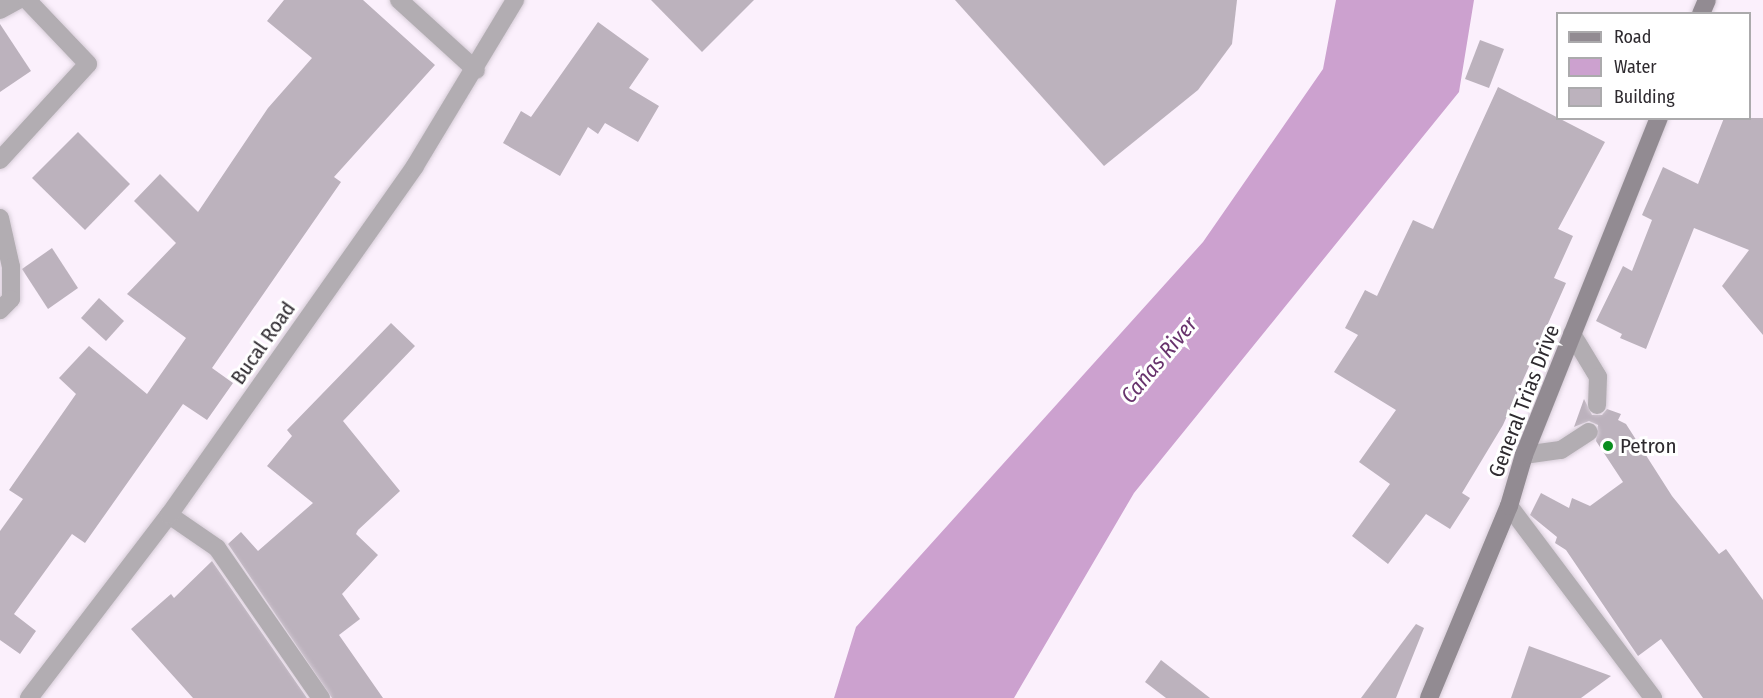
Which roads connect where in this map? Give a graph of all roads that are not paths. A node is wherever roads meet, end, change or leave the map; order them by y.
1 (18, 0) edge
2 (27, 0) edge
3 (399, 0) edge
4 (515, 0) edge
5 (0, 10) edge
6 (476, 70) junction
7 (1658, 120) edge
8 (0, 160) edge
9 (0, 218) edge
10 (0, 310) edge
11 (1572, 334) junction
12 (1597, 405) dead end
13 (1589, 432) dead end
14 (1524, 455) junction
15 (1509, 506) junction
16 (169, 515) junction
17 (29, 698) edge
18 (321, 698) edge
19 (1429, 698) edge
20 (1653, 698) edge

1 - 5 street
2 - 8 street
3 - 6 street
4 - 6 street, Bucal Road
6 - 16 street, Bucal Road
7 - 11 main road, General Trias Drive
9 - 10 street
11 - 12 street
11 - 14 main road, General Trias Drive
13 - 14 street
14 - 15 main road, General Trias Drive
15 - 19 main road, General Trias Drive
15 - 20 street
16 - 17 street, Bucal Road
16 - 18 street

